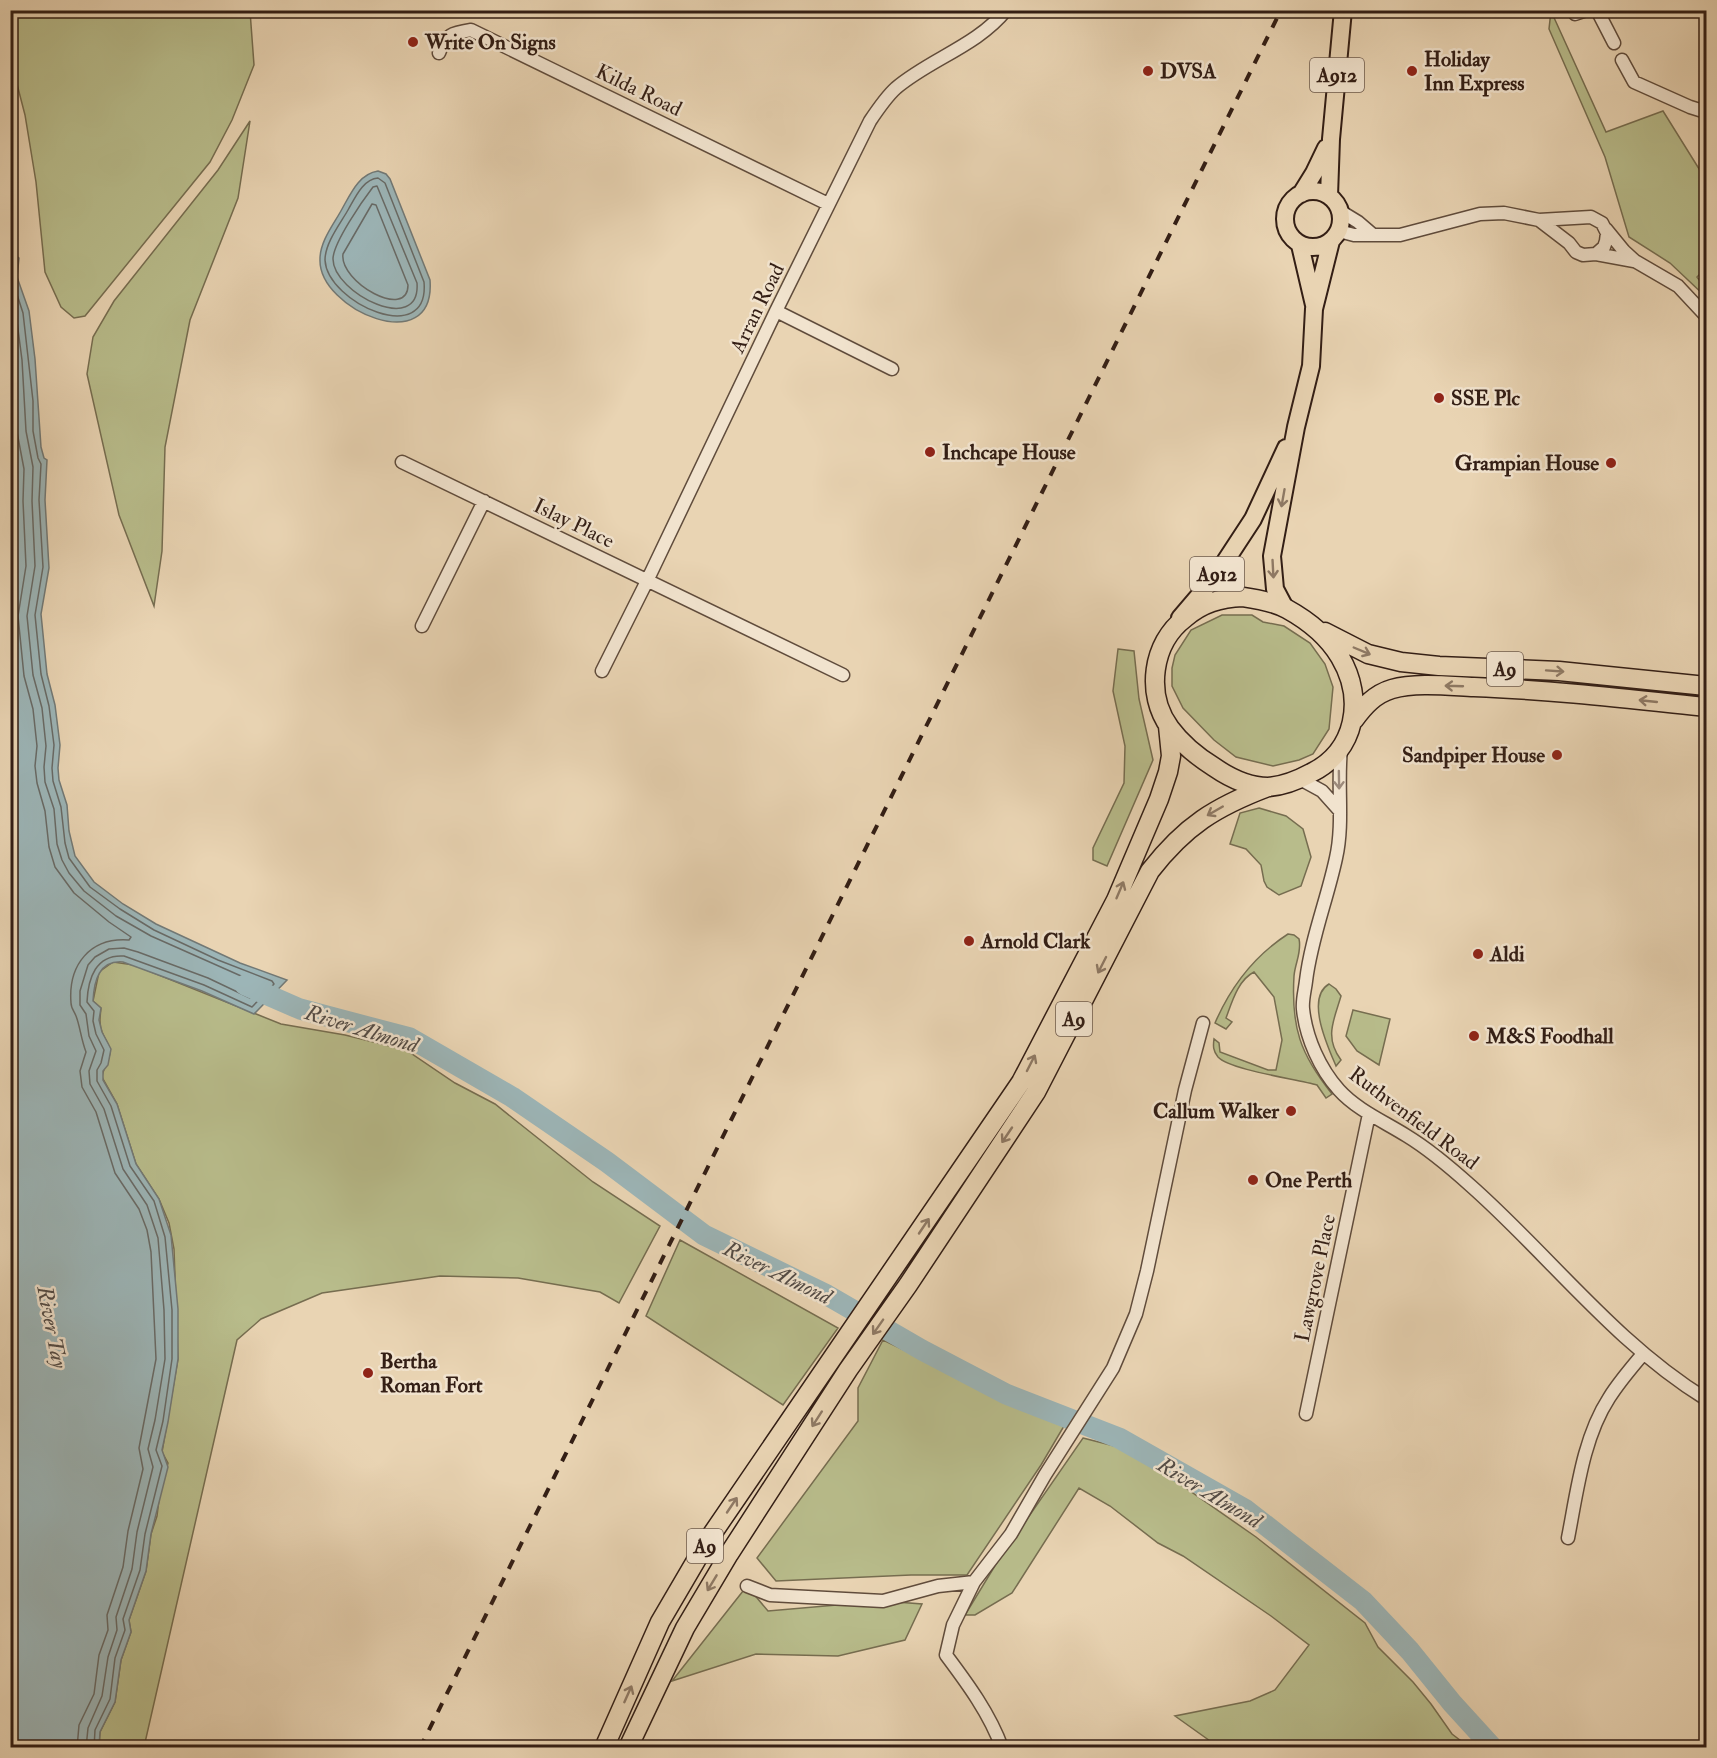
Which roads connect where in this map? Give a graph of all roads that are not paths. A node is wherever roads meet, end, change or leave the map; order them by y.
1 (1006, 10) edge
2 (1343, 10) edge
3 (1597, 10) edge
4 (1614, 43) dead end
5 (439, 53) dead end
6 (1622, 60) dead end
7 (1707, 112) edge
8 (1331, 139) junction
9 (1301, 194) junction
10 (1329, 196) junction
11 (828, 204) junction
12 (1340, 211) junction
13 (1578, 219) junction
14 (1539, 220) junction
15 (1605, 228) junction
16 (1372, 234) junction
17 (1335, 236) junction
18 (1569, 243) junction
19 (1300, 245) junction
20 (1596, 254) junction
21 (1635, 261) junction
22 (1314, 309) junction
23 (776, 311) junction
24 (1707, 316) edge
25 (892, 369) dead end
26 (1296, 427) junction
27 (402, 462) dead end
28 (484, 501) junction
29 (647, 581) junction
30 (1285, 608) junction
31 (1176, 624) junction
32 (1310, 624) junction
33 (422, 626) dead end
34 (602, 671) dead end
35 (843, 675) dead end
36 (1707, 686) edge
37 (1707, 707) edge
38 (1354, 720) junction
39 (1168, 726) junction
40 (1341, 749) junction
41 (1300, 778) junction
42 (1268, 787) junction
43 (1339, 810) junction
44 (1203, 1023) dead end
45 (1369, 1114) junction
46 (1643, 1354) junction
47 (1707, 1399) edge
48 (1306, 1414) dead end
49 (1568, 1538) dead end
50 (974, 1582) junction
51 (747, 1586) dead end
52 (604, 1748) edge
53 (628, 1748) edge
54 (1002, 1748) edge

1 - 11 street, Arran Road
2 - 8 main road, A912
3 - 4 street
5 - 11 street, Kilda Road
6 - 7 street
8 - 9 main road, A912
8 - 10 main road, A912
9 - 10 main road
9 - 19 main road, A912
10 - 12 main road
11 - 23 street, Arran Road
12 - 16 street
12 - 17 main road, A912
13 - 14 street
13 - 15 street
13 - 18 street
14 - 16 street
14 - 18 street
15 - 20 street
15 - 21 street
16 - 17 street
17 - 19 main road
17 - 22 main road, A912
18 - 20 street
19 - 22 main road, A912
20 - 21 street
21 - 24 street
22 - 26 main road, A912
23 - 25 street
23 - 29 street, Arran Road
26 -> 30 main road, A912
26 - 31 main road, A912
27 - 28 street, Islay Place
28 - 29 street, Islay Place
28 - 33 street
29 - 34 street, Arran Road
29 - 35 street, Islay Place
30 - 31 highway
30 - 32 highway
31 - 39 highway
32 -> 36 highway, A9
32 - 38 highway
37 -> 38 highway, A9
38 - 40 highway
39 - 42 highway
52 -> 39 highway, A9
40 - 41 highway
40 -> 43 street, Ruthvenfield Road
41 - 42 highway
41 - 43 street
42 -> 53 highway, A9
43 - 45 street, Ruthvenfield Road
44 - 50 street
45 - 46 street, Ruthvenfield Road
45 - 48 street, Lawgrove Place
46 - 47 street, Ruthvenfield Road
46 - 49 street
50 - 51 street
50 - 54 street

